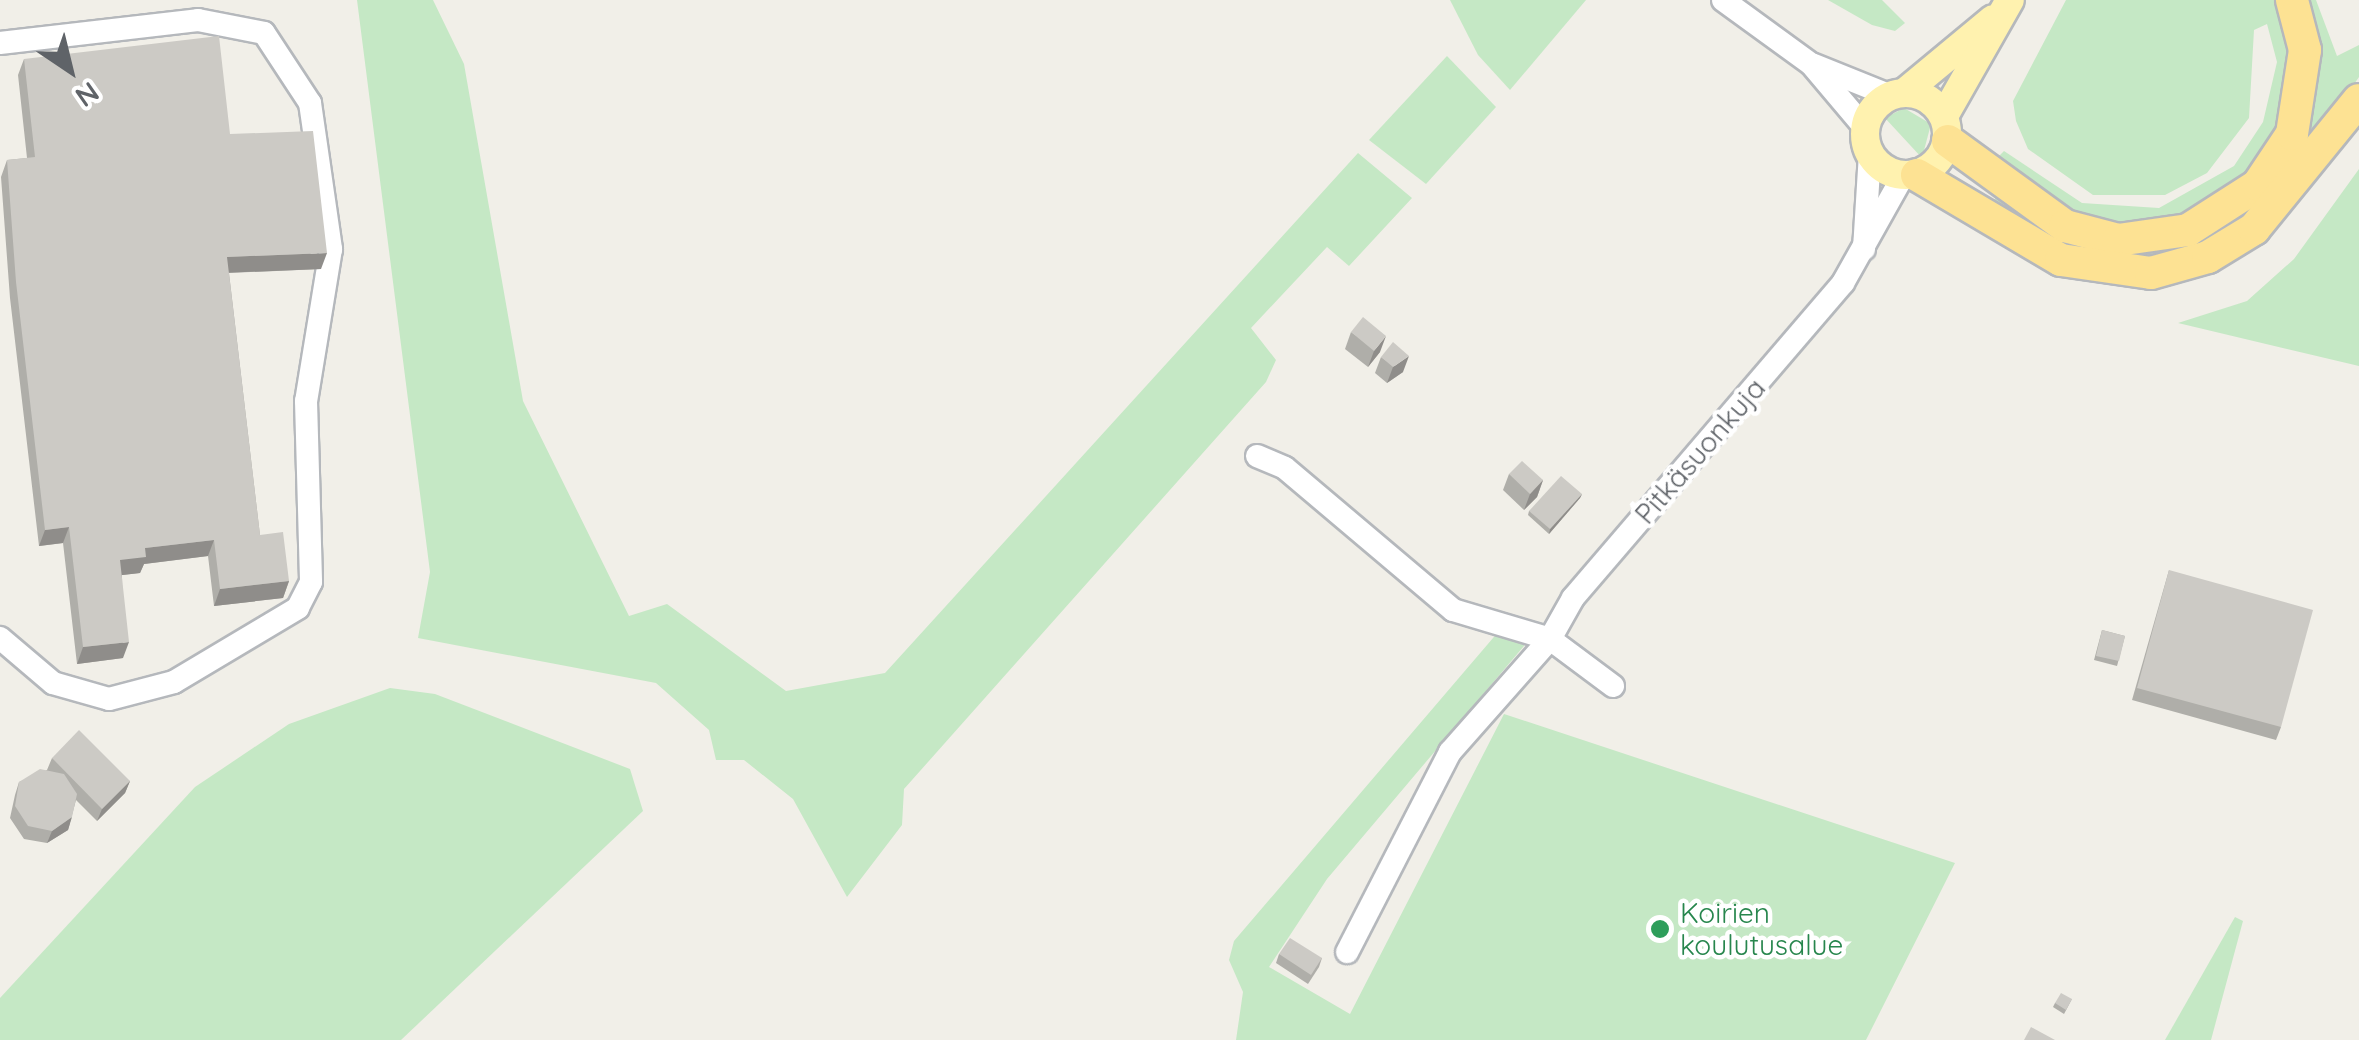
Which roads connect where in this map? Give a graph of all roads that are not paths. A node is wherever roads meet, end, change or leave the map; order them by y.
1 (1723, 0) edge
2 (2292, 0) edge
3 (2004, 8) edge
4 (0, 43) edge
5 (1811, 64) junction
6 (1898, 94) junction
7 (2359, 100) edge
8 (1946, 128) junction
9 (1867, 141) junction
10 (1910, 175) junction
11 (1864, 250) junction
12 (1258, 456) dead end
13 (0, 638) edge
14 (1557, 645) junction
15 (1613, 686) dead end
16 (1347, 952) dead end

1 - 5 street
2 - 8 highway
3 - 6 main road
3 - 8 main road
4 - 13 street
5 - 6 street
5 - 9 street
6 - 8 main road
6 - 9 main road
7 - 10 highway
8 - 10 main road
9 - 10 main road
9 - 11 street
10 - 11 street, Pitkäsuonkuja
11 - 14 street, Pitkäsuonkuja
12 - 14 street
14 - 15 street
14 - 16 street, Pitkäsuonkuja

